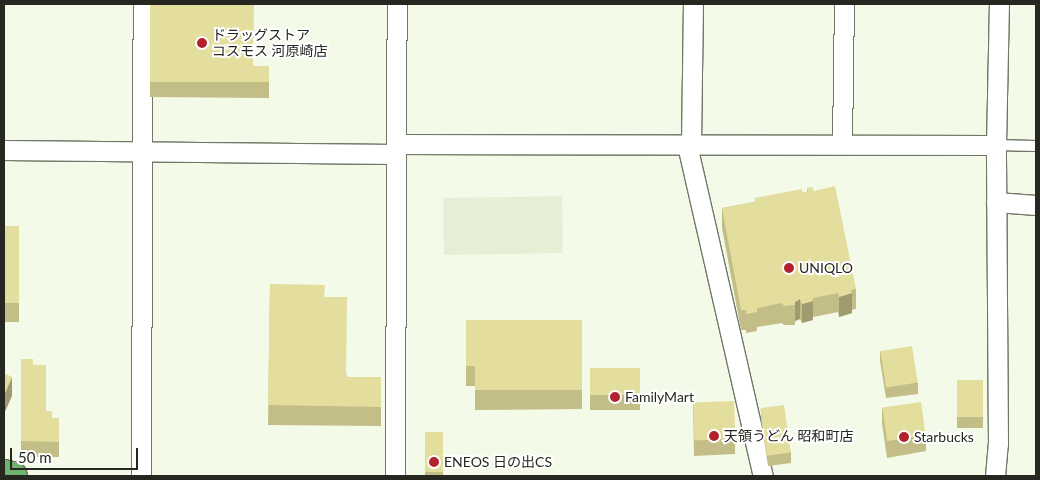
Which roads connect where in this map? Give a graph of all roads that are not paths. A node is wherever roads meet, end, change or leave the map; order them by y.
1 (143, 4) edge
2 (397, 4) edge
3 (693, 4) edge
4 (844, 4) edge
5 (999, 4) edge
6 (842, 144) junction
7 (689, 145) junction
8 (996, 145) junction
9 (1036, 146) edge
10 (396, 149) junction
11 (4, 150) edge
12 (142, 152) junction
13 (996, 202) junction
14 (1036, 205) edge
15 (4, 474) edge
16 (13, 476) edge
17 (142, 476) edge
18 (394, 476) edge
19 (763, 476) edge
20 (995, 476) edge

1 - 12 street
2 - 10 street
3 - 7 street
4 - 6 street
5 - 8 street
6 - 7 street
6 - 8 street
7 - 10 street
7 - 19 street
8 - 9 lane
8 - 13 street
10 - 12 street
10 - 18 street
11 - 12 street
12 - 17 street
13 - 14 street
13 - 20 street
15 - 16 highway

